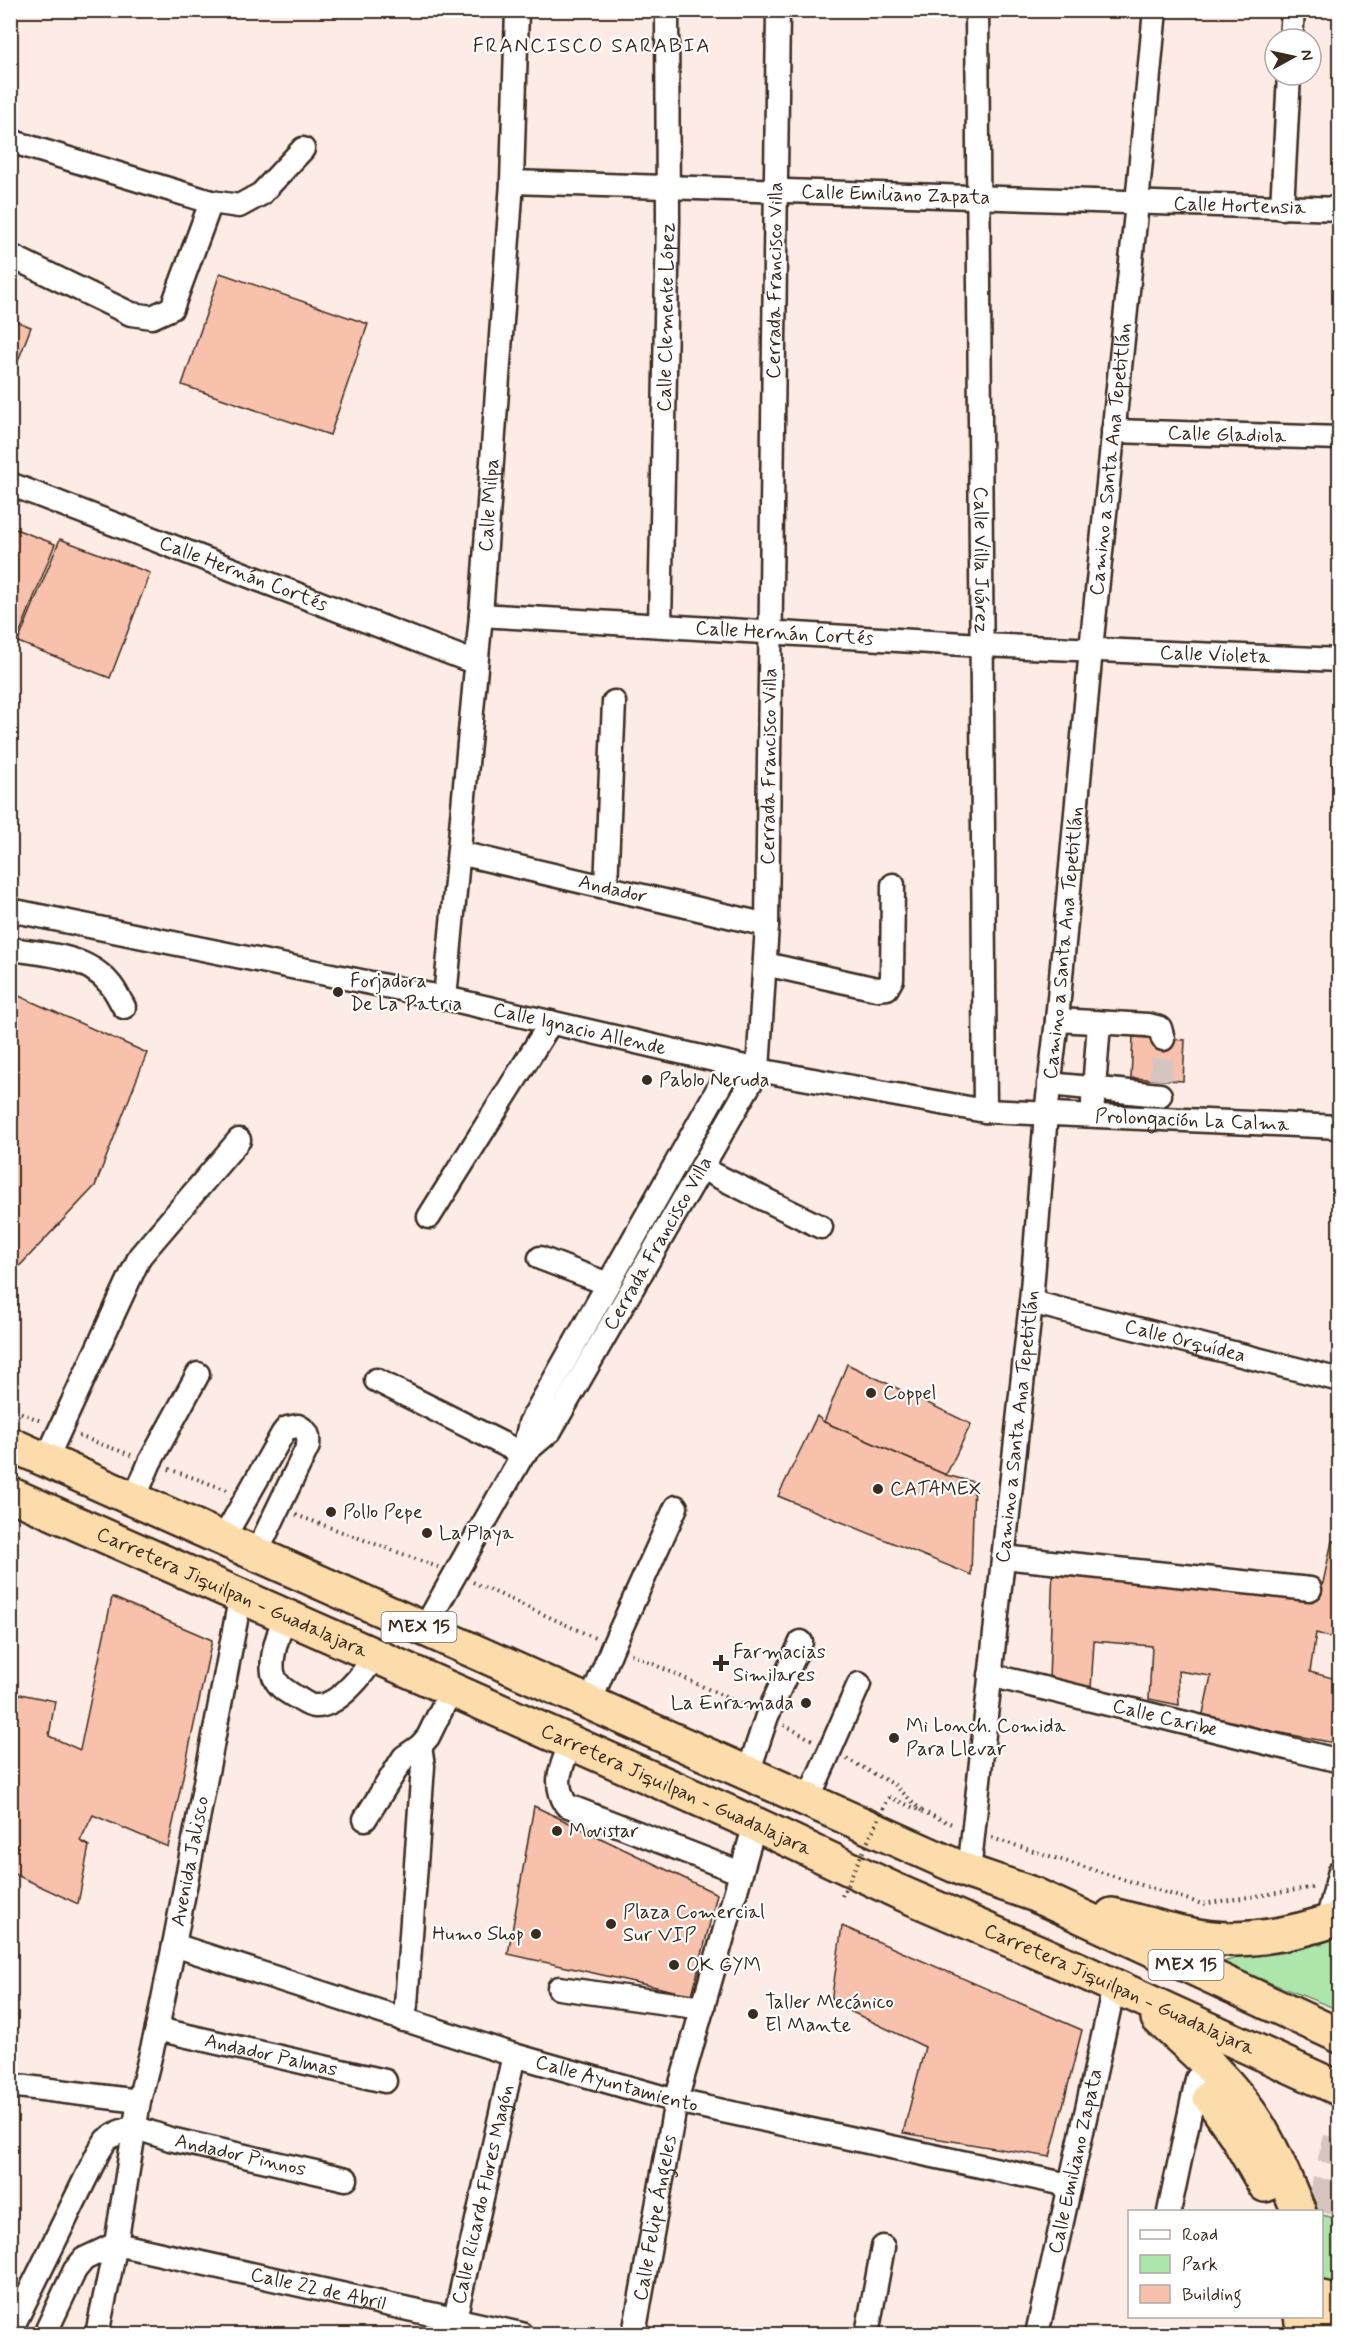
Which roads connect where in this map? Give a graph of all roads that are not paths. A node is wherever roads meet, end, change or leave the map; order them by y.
1 (517, 10) edge
2 (667, 10) edge
3 (778, 10) edge
4 (977, 10) edge
5 (1155, 10) edge
6 (1293, 10) edge
7 (1292, 27) edge
8 (1288, 87) edge
9 (10, 141) edge
10 (303, 148) dead end
11 (512, 182) junction
12 (666, 188) junction
13 (776, 192) junction
14 (977, 197) junction
15 (211, 202) junction
16 (1137, 203) junction
17 (1282, 208) junction
18 (1340, 209) edge
19 (13, 257) dead end
20 (1113, 431) junction
21 (1340, 438) edge
22 (10, 484) edge
23 (481, 615) junction
24 (660, 625) junction
25 (771, 632) junction
26 (981, 645) junction
27 (1090, 650) junction
28 (1340, 660) edge
29 (476, 663) junction
30 (614, 702) dead end
31 (459, 853) junction
32 (893, 885) dead end
33 (606, 886) junction
34 (10, 910) edge
35 (767, 925) junction
36 (10, 948) edge
37 (765, 964) junction
38 (445, 998) junction
39 (124, 1007) dead end
40 (1057, 1020) junction
41 (551, 1022) junction
42 (1099, 1023) junction
43 (1163, 1039) dead end
44 (732, 1064) junction
45 (758, 1070) junction
46 (1049, 1084) junction
47 (1094, 1089) junction
48 (985, 1111) junction
49 (1046, 1114) junction
50 (1092, 1116) junction
51 (1159, 1119) junction
52 (1340, 1127) edge
53 (239, 1140) dead end
54 (701, 1168) junction
55 (429, 1217) dead end
56 (821, 1227) dead end
57 (540, 1258) dead end
58 (608, 1284) junction
59 (1031, 1302) junction
60 (198, 1374) dead end
61 (376, 1380) dead end
62 (1340, 1380) edge
63 (10, 1444) edge
64 (523, 1454) junction
65 (46, 1460) junction
66 (10, 1494) edge
67 (134, 1499) junction
68 (676, 1507) dead end
69 (223, 1539) junction
70 (256, 1554) junction
71 (1003, 1557) junction
72 (1310, 1589) dead end
73 (241, 1594) junction
74 (285, 1614) junction
75 (424, 1629) junction
76 (801, 1642) dead end
77 (376, 1654) junction
78 (990, 1675) junction
79 (859, 1684) dead end
80 (452, 1689) junction
81 (590, 1703) junction
82 (571, 1742) junction
83 (420, 1746) junction
84 (1340, 1761) edge
85 (748, 1773) junction
86 (808, 1800) junction
87 (364, 1819) dead end
88 (755, 1824) junction
89 (969, 1872) junction
90 (741, 1873) junction
91 (1338, 1878) edge
92 (1033, 1894) junction
93 (1333, 1920) edge
94 (174, 1945) junction
95 (559, 1988) dead end
96 (1121, 1991) junction
97 (703, 2008) junction
98 (403, 2020) junction
99 (157, 2029) junction
100 (1340, 2036) edge
101 (514, 2055) junction
102 (1197, 2079) junction
103 (385, 2081) dead end
104 (10, 2085) edge
105 (1340, 2089) edge
106 (139, 2101) junction
107 (676, 2101) junction
108 (134, 2127) junction
109 (346, 2179) dead end
110 (1069, 2185) junction
111 (1169, 2210) edge
112 (1275, 2210) edge
113 (1299, 2210) edge
114 (116, 2244) junction
115 (883, 2247) dead end
116 (1323, 2303) edge
117 (1301, 2318) edge
118 (453, 2327) edge
119 (17, 2329) edge
120 (45, 2334) edge
121 (97, 2334) edge
122 (521, 2334) edge
123 (634, 2334) edge
124 (867, 2334) edge
125 (1037, 2334) edge
126 (1304, 2334) edge
127 (1329, 2334) edge

1 - 11 street, Calle Milpa
2 - 12 street, Calle Clemente López
3 - 13 street, Cerrada Francisco Villa
4 - 14 street, Calle Villa Juárez
5 - 16 street, Camino a Santa Ana Tepetitlán
6 - 7 street
8 - 17 street
9 - 15 street
10 - 15 street
11 - 12 street, Calle Emiliano Zapata
11 - 23 street, Calle Milpa
12 - 13 street, Calle Emiliano Zapata
12 - 24 street, Calle Clemente López
13 - 14 street, Calle Emiliano Zapata
13 - 25 street, Cerrada Francisco Villa
14 - 16 street, Calle Emiliano Zapata
14 - 26 street, Calle Villa Juárez
15 - 19 street
16 - 17 street, Calle Hortensia
16 - 20 street, Camino a Santa Ana Tepetitlán
17 - 18 street, Calle Hortensia
20 - 21 street, Calle Gladiola
20 - 27 street, Camino a Santa Ana Tepetitlán
22 - 29 street, Calle Hernán Cortés
23 - 24 street, Calle Hernán Cortés
23 - 29 street, Calle Milpa
24 - 25 street, Calle Hernán Cortés
25 - 26 street, Calle Hernán Cortés
25 - 35 street, Cerrada Francisco Villa
26 - 27 street, Calle Hernán Cortés
26 - 48 street, Calle Villa Juárez
27 - 28 street, Calle Violeta
27 - 40 street, Camino a Santa Ana Tepetitlán
29 - 31 street, Calle Milpa
30 - 33 street
31 - 33 street, Andador
31 - 38 street, Calle Milpa
32 - 37 street
33 - 35 street, Andador
34 - 38 street, Calle Ignacio Allende
35 - 37 street, Cerrada Francisco Villa
36 - 39 street
37 - 45 street, Cerrada Francisco Villa
38 - 41 street, Calle Ignacio Allende
40 - 42 street
40 - 46 street, Camino a Santa Ana Tepetitlán
41 - 44 street, Calle Ignacio Allende
41 - 55 street
42 - 43 street
42 - 47 street
44 - 45 street, Calle Ignacio Allende
44 - 58 street, Cerrada Francisco Villa
45 - 48 street, Calle Ignacio Allende
45 - 54 street, Cerrada Francisco Villa
46 - 47 street
46 - 49 street, Camino a Santa Ana Tepetitlán
47 - 50 street
47 - 51 street
48 - 49 street, Calle Ignacio Allende
49 - 50 street, Prolongación La Calma
49 - 59 street, Camino a Santa Ana Tepetitlán
50 - 51 street, Prolongación La Calma
51 - 52 street, Prolongación La Calma
53 - 65 street
54 - 56 street
54 - 64 street, Cerrada Francisco Villa
57 - 58 street
58 - 64 street, Cerrada Francisco Villa
59 - 62 street, Calle Orquídea
59 - 71 street, Camino a Santa Ana Tepetitlán
60 - 67 street
61 - 64 street
63 - 65 highway, MEX 15
64 - 75 street, Cerrada Francisco Villa
65 - 67 highway, MEX 15
66 - 73 highway, Carretera Jiquilpan - Guadalajara / MEX 15
67 - 69 highway, MEX 15
68 - 81 street
69 - 70 highway, MEX 15
69 - 70 street
70 - 75 highway, MEX 15
71 - 72 street
71 - 78 street, Camino a Santa Ana Tepetitlán
73 - 74 highway, Carretera Jiquilpan - Guadalajara / MEX 15
73 - 94 street, Avenida Jalisco
74 - 77 highway, Carretera Jiquilpan - Guadalajara / MEX 15
74 - 77 street
75 - 81 highway, MEX 15
76 - 85 street
77 - 80 highway, Carretera Jiquilpan - Guadalajara / MEX 15
78 - 84 street, Calle Caribe
78 - 89 street, Camino a Santa Ana Tepetitlán
79 - 86 street
80 - 82 highway, Carretera Jiquilpan - Guadalajara / MEX 15
80 - 83 street
81 - 85 highway, MEX 15
82 - 88 highway, Carretera Jiquilpan - Guadalajara / MEX 15
82 - 90 street
83 - 87 street
83 - 98 street
85 - 86 highway, MEX 15
86 - 89 highway, MEX 15
88 - 90 street, Calle Felipe Ángeles
88 - 96 highway, Carretera Jiquilpan - Guadalajara / MEX 15
89 - 92 highway, MEX 15
90 - 97 street, Calle Felipe Ángeles
91 - 93 street
92 - 93 highway
92 - 100 highway, MEX 15
94 - 98 street, Calle Ayuntamiento
94 - 99 street, Avenida Jalisco
95 - 97 street
96 - 102 highway
96 - 105 highway, Carretera Jiquilpan - Guadalajara / MEX 15
96 - 110 street, Calle Emiliano Zapata
96 - 113 highway
97 - 107 street, Calle Felipe Ángeles
98 - 101 street, Calle Ayuntamiento
99 - 103 street, Andador Palmas
99 - 106 street, Avenida Jalisco
101 - 107 street, Calle Ayuntamiento
101 - 118 street, Calle Ricardo Flores Magón
102 - 111 street
102 - 112 highway
104 - 106 street
106 - 108 street, Avenida Jalisco
107 - 110 street, Calle Ayuntamiento
107 - 123 street, Calle Felipe Ángeles
108 - 109 street, Andador Pinnos
108 - 114 street, Avenida Jalisco
108 - 119 street
110 - 125 street, Calle Emiliano Zapata
114 - 118 street, Calle 22 de Abril
114 - 120 street
114 - 121 street, Avenida Jalisco
115 - 124 street
116 - 127 highway
117 - 126 highway
118 - 122 street, Calle 22 de Abril

